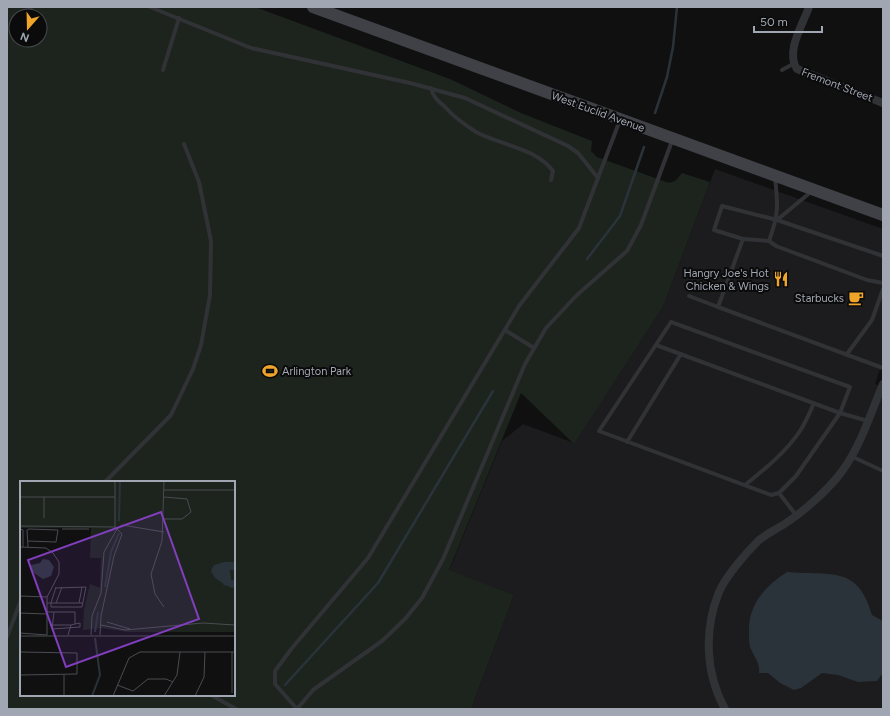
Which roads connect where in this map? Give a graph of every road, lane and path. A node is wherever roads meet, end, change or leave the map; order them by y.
1 (150, 7) edge
2 (313, 7) edge
3 (809, 7) edge
4 (179, 18) junction
5 (793, 64) junction
6 (163, 70) dead end
7 (782, 70) dead end
8 (431, 88) junction
9 (883, 103) edge
10 (620, 120) junction
11 (673, 138) junction
12 (184, 144) dead end
13 (775, 177) junction
14 (598, 178) junction
15 (551, 180) dead end
16 (813, 191) junction
17 (883, 216) edge
18 (777, 220) junction
19 (743, 239) junction
20 (769, 240) junction
21 (883, 256) edge
22 (883, 283) edge
23 (883, 289) edge
24 (689, 296) dead end
25 (718, 307) junction
26 (505, 330) junction
27 (656, 345) junction
28 (534, 348) junction
29 (681, 354) junction
30 (847, 354) junction
31 (883, 368) edge
32 (883, 384) edge
33 (814, 403) junction
34 (840, 413) junction
35 (868, 421) junction
36 (627, 442) junction
37 (853, 457) junction
38 (883, 471) edge
39 (106, 481) edge
40 (745, 484) junction
41 (778, 493) junction
42 (796, 515) junction
43 (20, 603) edge
44 (7, 637) edge
45 (213, 696) edge
46 (236, 709) edge
47 (297, 709) edge
48 (725, 709) edge

1 - 4 lane
2 - 10 main road, West Euclid Avenue
3 - 5 street
4 - 6 lane
4 - 8 lane
5 - 7 lane
5 - 9 street, Fremont Street
8 - 14 lane
8 - 15 lane
10 - 11 main road, West Euclid Avenue
10 - 14 lane
11 - 13 main road, West Euclid Avenue
11 - 28 lane
12 - 39 lane
13 - 16 main road, West Euclid Avenue
13 - 18 lane
14 - 26 lane
16 - 17 main road, West Euclid Avenue
16 - 18 lane
18 - 19 lane
18 - 20 lane
18 - 21 lane
19 - 20 lane
19 - 25 lane
20 - 22 lane
23 - 30 lane
24 - 25 lane
25 - 30 lane
26 - 28 lane
26 - 47 lane
27 - 29 lane
27 - 34 lane
27 - 36 lane
28 - 47 lane
29 - 33 lane
29 - 36 lane
30 - 31 lane
32 - 35 street
33 - 34 lane
33 - 40 lane
34 - 35 lane
34 - 41 lane
35 - 37 street
36 - 40 lane
37 - 38 lane
37 - 42 street
40 - 41 lane
41 - 42 lane
42 - 48 street
43 - 44 lane
45 - 46 lane

